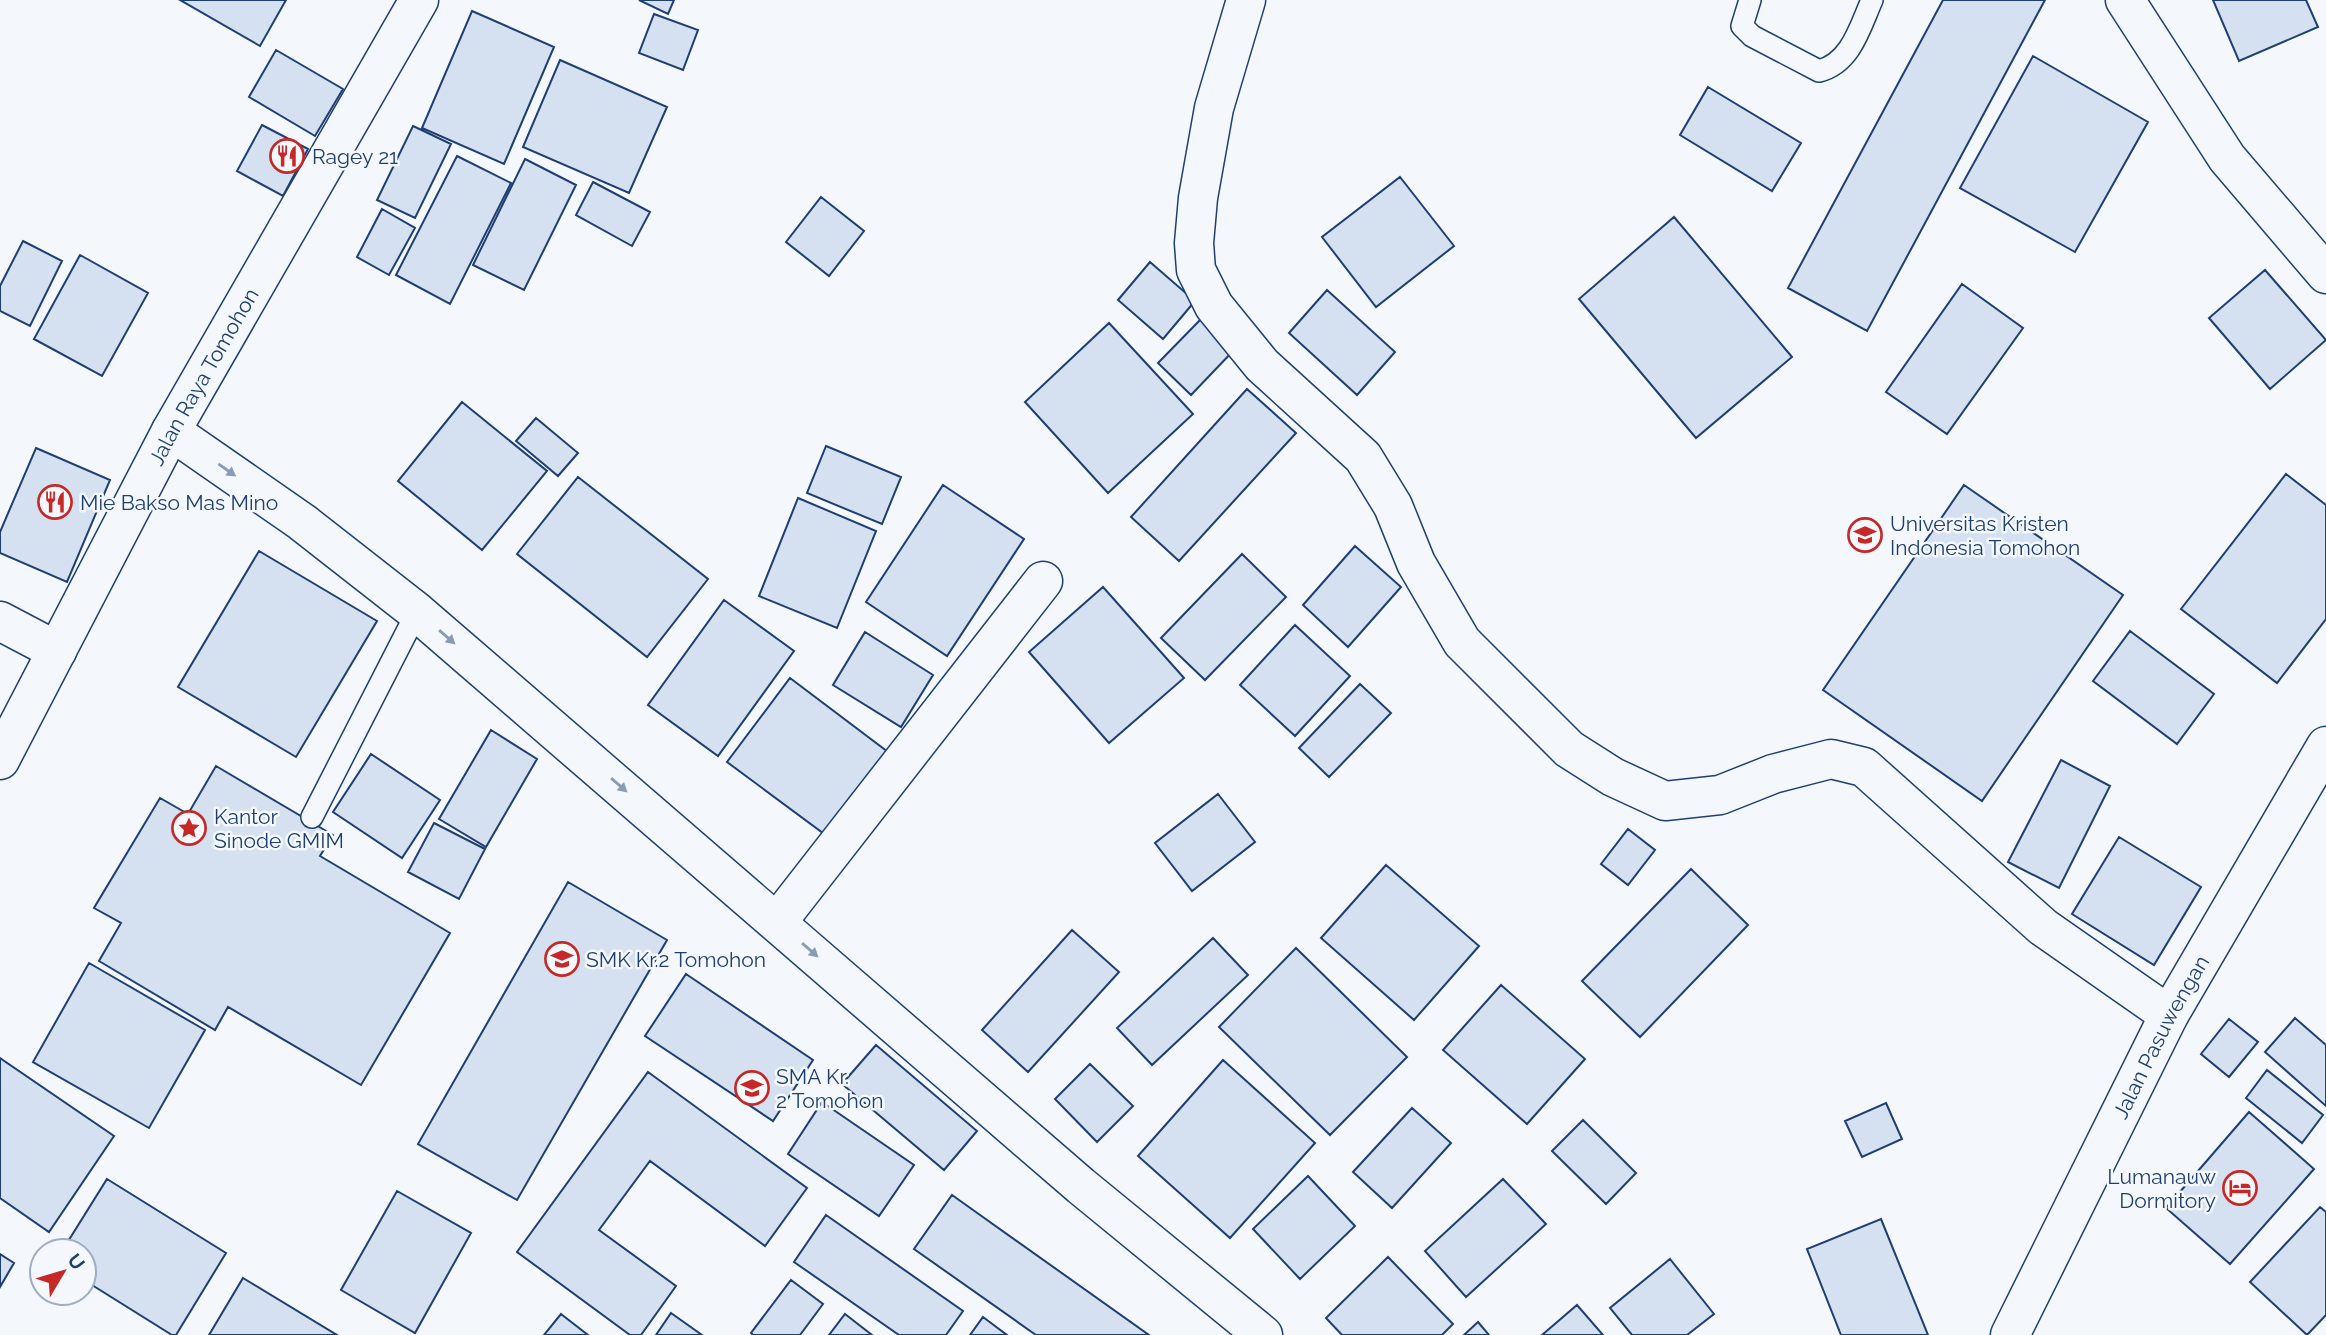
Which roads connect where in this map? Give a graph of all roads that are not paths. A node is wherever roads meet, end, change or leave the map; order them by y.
1 (419, 0) edge
2 (1246, 0) edge
3 (1750, 0) edge
4 (1872, 0) edge
5 (2125, 0) edge
6 (2326, 274) edge
7 (171, 431) junction
8 (1043, 581) dead end
9 (417, 612) junction
10 (0, 621) edge
11 (57, 651) junction
12 (2326, 746) edge
13 (0, 760) edge
14 (312, 817) dead end
15 (778, 921) junction
16 (2169, 1015) junction
17 (1263, 1335) edge
18 (2010, 1335) edge

1 - 7 main road, Jalan Raya Tomohon
2 - 16 main road
3 - 4 lane
5 - 6 main road
7 -> 9 main road
7 - 11 main road, Jalan Raya Tomohon
8 - 15 main road
9 - 14 lane
9 -> 15 main road
10 - 11 main road
11 - 13 main road, Jalan Raya Tomohon
12 - 16 main road, Jalan Pasuwengan
15 -> 17 main road
16 - 18 main road, Jalan Pasuwengan

